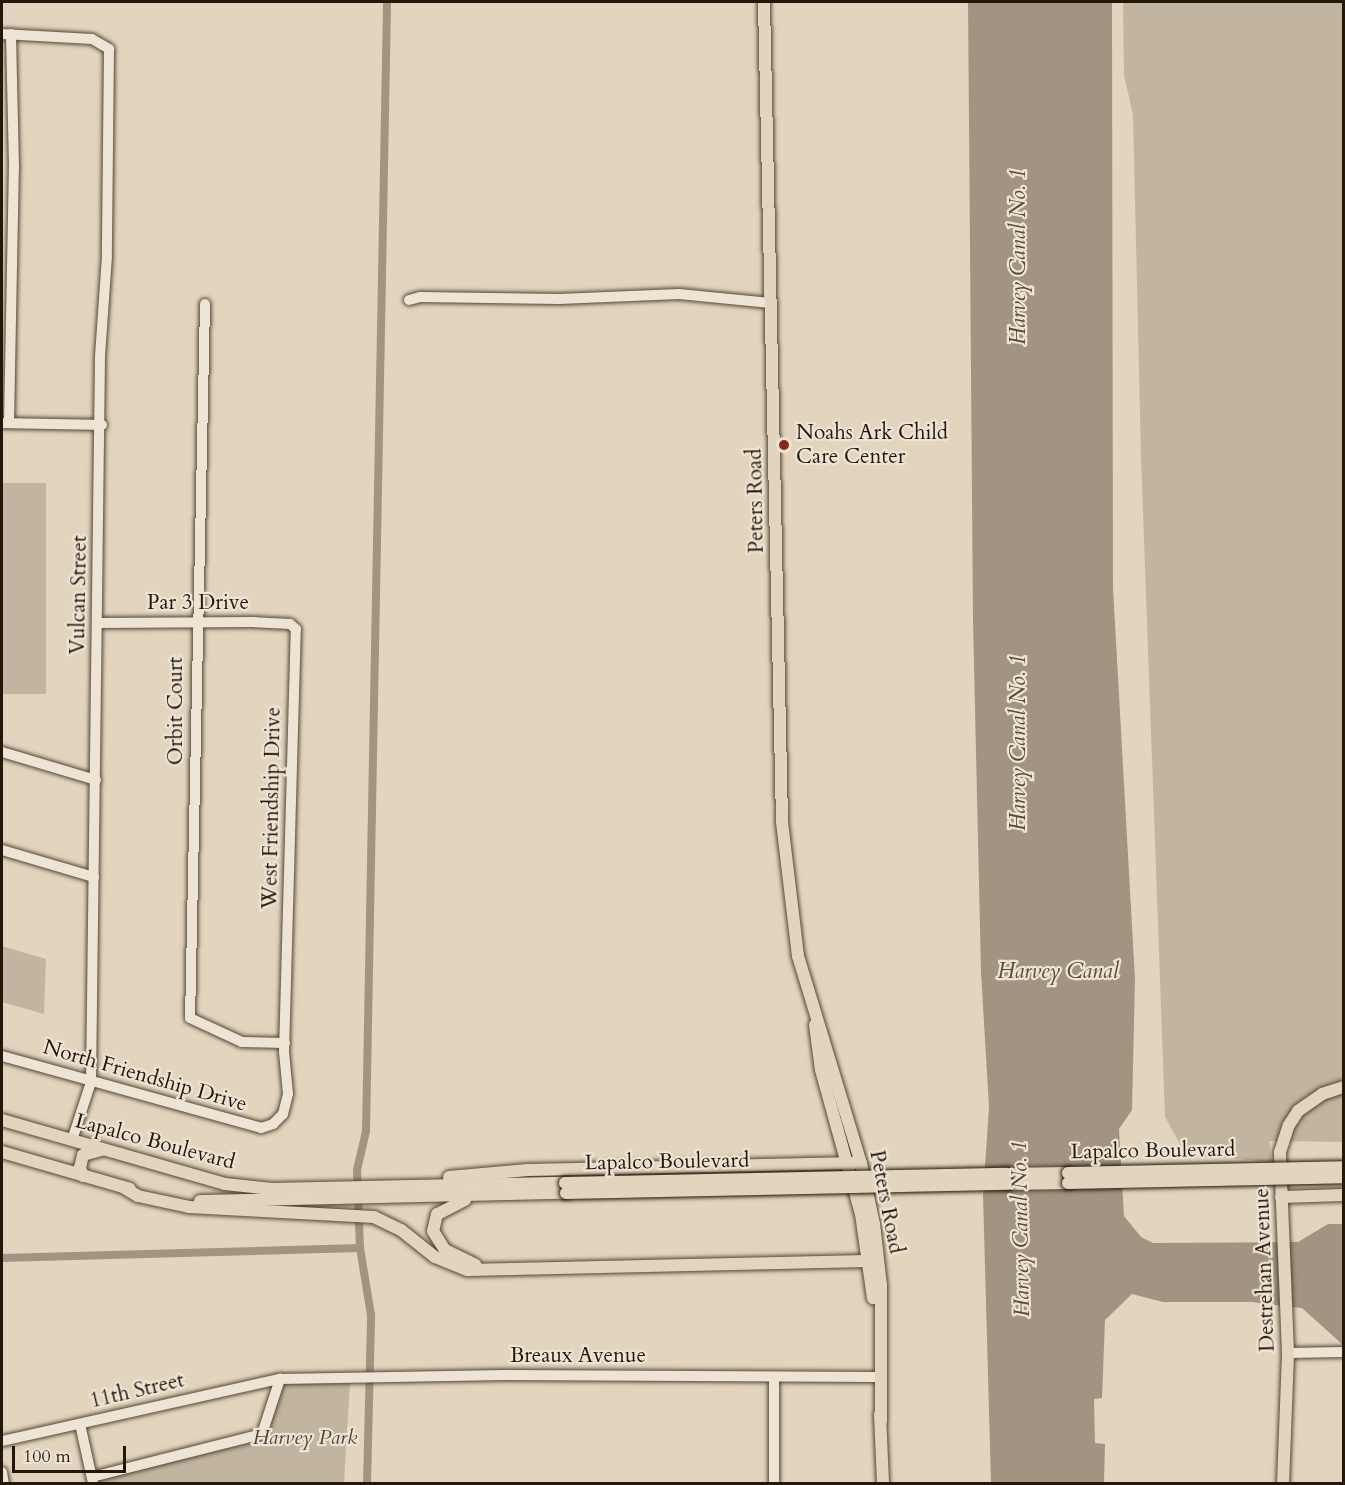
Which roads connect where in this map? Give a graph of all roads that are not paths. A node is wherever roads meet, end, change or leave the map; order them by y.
1 (764, 2) edge
2 (6, 34) edge
3 (409, 300) dead end
4 (771, 303) junction
5 (205, 304) dead end
6 (5, 423) edge
7 (102, 425) junction
8 (196, 621) junction
9 (98, 624) junction
10 (296, 629) joint
11 (2, 752) edge
12 (96, 780) junction
13 (2, 850) edge
14 (94, 877) junction
15 (285, 1048) junction
16 (2, 1056) edge
17 (91, 1082) junction
18 (1344, 1087) edge
19 (2, 1120) edge
20 (72, 1140) junction
21 (103, 1150) junction
22 (2, 1152) edge
23 (855, 1164) junction
24 (1344, 1167) edge
25 (83, 1176) junction
26 (1344, 1177) edge
27 (123, 1187) junction
28 (566, 1188) junction
29 (345, 1192) junction
30 (373, 1192) junction
31 (1344, 1195) edge
32 (480, 1196) junction
33 (1281, 1197) junction
34 (873, 1261) junction
35 (492, 1269) junction
36 (1344, 1352) edge
37 (1288, 1353) junction
38 (774, 1377) junction
39 (876, 1377) junction
40 (280, 1379) junction
41 (881, 1421) junction
42 (80, 1424) junction
43 (2, 1441) edge
44 (2, 1472) edge
45 (92, 1480) edge
46 (4, 1484) edge
47 (774, 1484) edge
48 (884, 1484) edge
49 (1283, 1484) edge

1 - 4 main road, Peters Road
2 - 6 street
2 - 7 street, Vulcan Street
3 - 4 street
4 - 23 main road, Peters Road
5 - 8 street, Orbit Court
6 - 7 street
7 - 9 street, Vulcan Street
8 - 9 street, Par 3 Drive
8 - 10 street, Par 3 Drive
8 - 15 street, Orbit Court
9 - 12 street, Vulcan Street
10 - 15 street, West Friendship Drive
11 - 12 street
12 - 14 street, Vulcan Street
13 - 14 street
14 - 17 street, Vulcan Street
15 - 17 street, North Friendship Drive
16 - 17 street, North Friendship Drive
17 - 20 street, Vulcan Street
18 - 33 main road, Destrehan Avenue
19 - 20 main road, Lapalco Boulevard
20 - 21 main road, Lapalco Boulevard
21 - 25 main road
21 - 29 main road, Lapalco Boulevard
22 - 25 main road, Lapalco Boulevard
23 - 30 main road
23 - 34 main road, Peters Road
24 - 28 main road, Lapalco Boulevard, bridge
25 - 27 main road, Lapalco Boulevard
26 - 28 main road, Lapalco Boulevard, bridge
27 - 29 main road, Lapalco Boulevard
27 - 35 main road
28 - 30 main road, Lapalco Boulevard
28 - 32 main road, Lapalco Boulevard
29 - 30 main road, Lapalco Boulevard
30 - 32 main road, Lapalco Boulevard
31 - 33 main road
32 - 35 main road
33 - 37 main road, Destrehan Avenue
34 - 35 main road
34 - 39 main road, Peters Road
34 - 41 main road, Peters Road
36 - 37 street
37 - 49 main road, Destrehan Avenue
38 - 39 street, Breaux Avenue
38 - 40 street, Breaux Avenue
38 - 47 street
39 - 41 main road, Peters Road
40 - 42 street, 11th Street
40 - 45 street
41 - 48 main road, Peters Road
42 - 43 street, 11th Street
42 - 45 street
44 - 46 street

